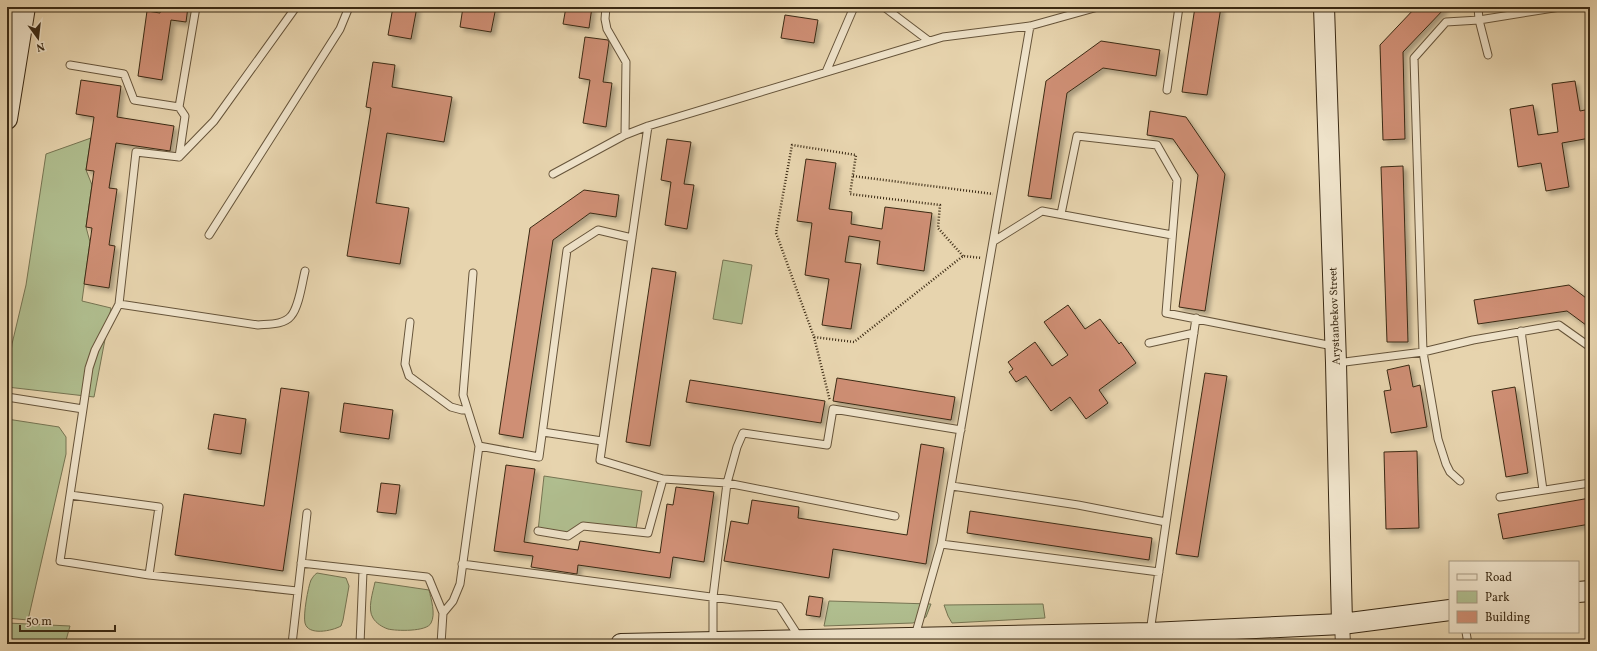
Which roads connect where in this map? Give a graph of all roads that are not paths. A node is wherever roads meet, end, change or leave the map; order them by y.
1 (9, 7) edge
2 (25, 7) edge
3 (196, 7) edge
4 (296, 7) edge
5 (349, 7) edge
6 (606, 7) edge
7 (854, 7) edge
8 (884, 7) edge
9 (1098, 7) edge
10 (1180, 7) edge
11 (1324, 7) edge
12 (1478, 7) edge
13 (1560, 7) edge
14 (1089, 9) edge
15 (7, 20) edge
16 (1479, 20) junction
17 (1030, 26) junction
18 (929, 41) junction
19 (1488, 55) dead end
20 (70, 65) dead end
21 (826, 72) junction
22 (1167, 90) dead end
23 (179, 107) junction
24 (7, 119) edge
25 (648, 126) junction
26 (625, 135) junction
27 (178, 157) junction
28 (554, 174) dead end
29 (1061, 214) junction
30 (209, 235) dead end
31 (1172, 235) junction
32 (632, 238) junction
33 (994, 241) junction
34 (305, 271) dead end
35 (473, 273) dead end
36 (119, 304) junction
37 (1196, 318) junction
38 (410, 322) dead end
39 (1521, 331) junction
40 (1194, 333) junction
41 (1149, 343) dead end
42 (1590, 348) edge
43 (1423, 352) junction
44 (1336, 355) junction
45 (7, 397) edge
46 (83, 409) junction
47 (467, 410) junction
48 (961, 430) junction
49 (543, 432) junction
50 (602, 441) junction
51 (478, 446) junction
52 (663, 480) junction
53 (1460, 481) dead end
54 (727, 483) junction
55 (1590, 483) edge
56 (952, 486) junction
57 (1543, 490) junction
58 (70, 495) junction
59 (1500, 497) dead end
60 (307, 513) dead end
61 (894, 516) dead end
62 (1166, 522) junction
63 (538, 531) dead end
64 (941, 544) junction
65 (301, 564) junction
66 (462, 564) junction
67 (363, 571) junction
68 (1159, 572) junction
69 (149, 575) junction
70 (297, 591) junction
71 (1590, 591) edge
72 (1579, 592) edge
73 (714, 597) junction
74 (1449, 610) edge
75 (443, 613) junction
76 (1342, 624) junction
77 (1150, 633) junction
78 (1466, 633) edge
79 (800, 639) junction
80 (915, 641) edge
81 (713, 642) junction
82 (684, 643) edge
83 (292, 644) edge
84 (360, 644) edge
85 (441, 644) edge
86 (621, 644) edge
87 (625, 644) edge
88 (1343, 644) edge
89 (1468, 644) edge

1 - 15 street
2 - 24 street
3 - 23 lane
4 - 27 lane
5 - 30 lane
6 - 26 lane
7 - 21 lane
8 - 18 lane
9 - 14 lane
10 - 22 lane
11 - 44 street, Arystanbekov Street
12 - 16 lane
13 - 16 lane
14 - 17 lane
16 - 19 lane
16 - 43 lane
17 - 18 lane
17 - 33 lane
18 - 21 lane
20 - 23 lane
21 - 25 lane
23 - 27 lane
25 - 26 lane
25 - 32 lane
26 - 28 lane
27 - 36 lane
29 - 31 lane
29 - 31 lane
29 - 33 lane
31 - 37 lane
32 - 49 lane
32 - 50 lane
33 - 48 lane
34 - 36 lane
35 - 47 lane
36 - 46 lane
37 - 40 lane
37 - 44 lane
38 - 47 lane
39 - 42 lane
39 - 43 lane
39 - 57 lane
40 - 41 lane
40 - 62 lane
43 - 44 lane
43 - 53 lane
44 - 76 street, Arystanbekov Street
45 - 46 lane
46 - 58 lane
47 - 51 lane
48 - 54 lane
48 - 56 lane
49 - 50 lane
49 - 51 lane
50 - 52 lane
51 - 66 lane
52 - 54 lane
52 - 63 lane
54 - 61 lane
54 - 73 lane
55 - 57 lane
56 - 62 lane
56 - 64 lane
57 - 59 lane
58 - 69 lane
58 - 69 lane
60 - 65 lane
62 - 68 lane
64 - 68 lane
64 - 80 lane
65 - 67 lane
65 - 70 lane
66 - 73 lane
66 - 75 lane
67 - 75 lane
67 - 84 lane
68 - 77 lane
69 - 70 lane
70 - 83 lane
71 - 72 street
73 - 79 lane
73 - 81 lane
74 - 76 street
75 - 85 lane
76 - 77 street
76 - 88 street
77 - 80 street
78 - 89 lane
79 - 80 street
79 - 81 street
81 - 82 street
82 - 87 street
86 - 87 street

